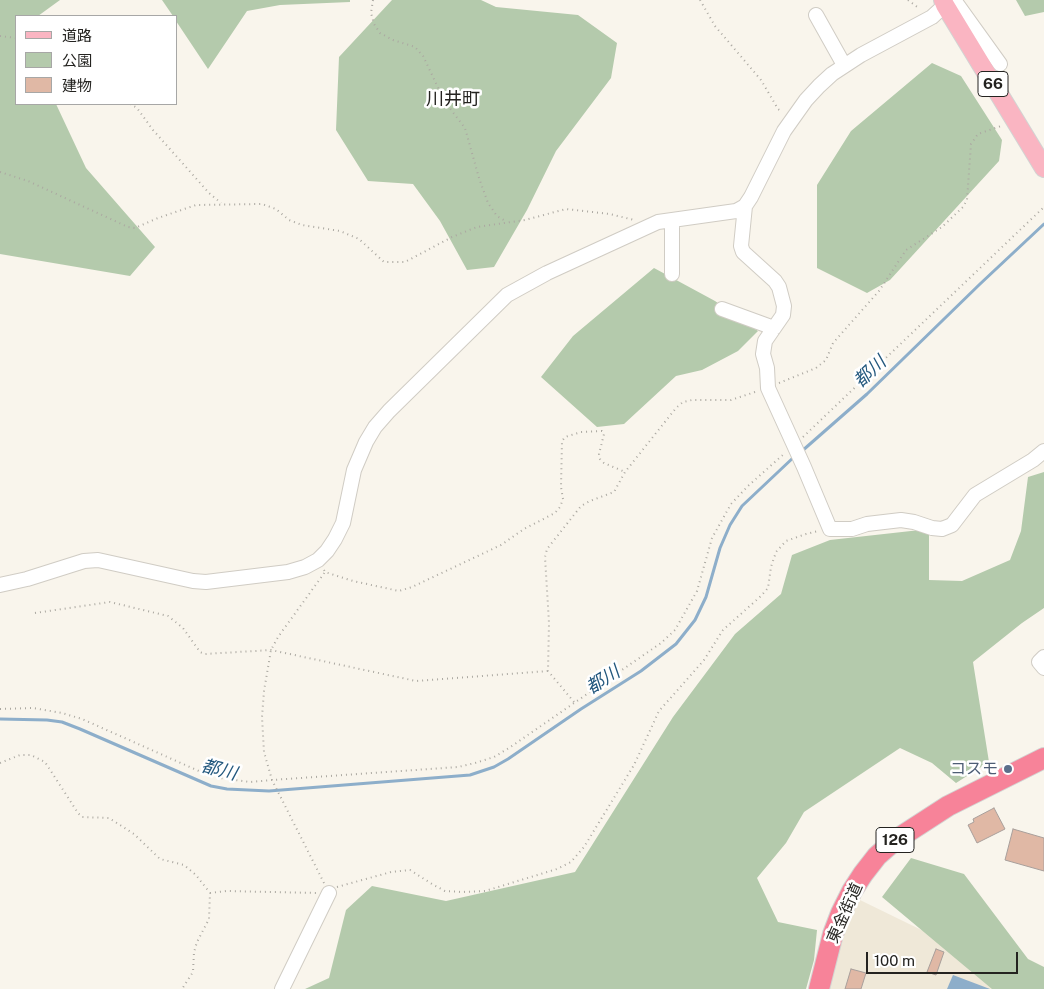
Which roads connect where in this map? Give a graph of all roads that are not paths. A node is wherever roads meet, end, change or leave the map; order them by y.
1 (944, 4) edge
2 (816, 15) dead end
3 (1000, 64) dead end
4 (844, 65) junction
5 (1044, 168) edge
6 (745, 206) junction
7 (672, 220) junction
8 (672, 274) dead end
9 (722, 310) dead end
10 (774, 328) junction
11 (1044, 451) edge
12 (0, 585) edge
13 (1044, 657) edge
14 (1044, 668) edge
15 (1044, 758) edge
16 (329, 893) road end
17 (282, 989) edge
18 (819, 989) edge

1 - 3 street
1 - 4 street
1 - 5 main road, 66
2 - 4 street
4 - 6 street
6 - 7 street
6 - 10 street
7 - 8 street
7 - 12 street
9 - 10 street
10 - 11 street
13 - 14 street
15 - 18 highway, 東金街道 / 126
16 - 17 street

